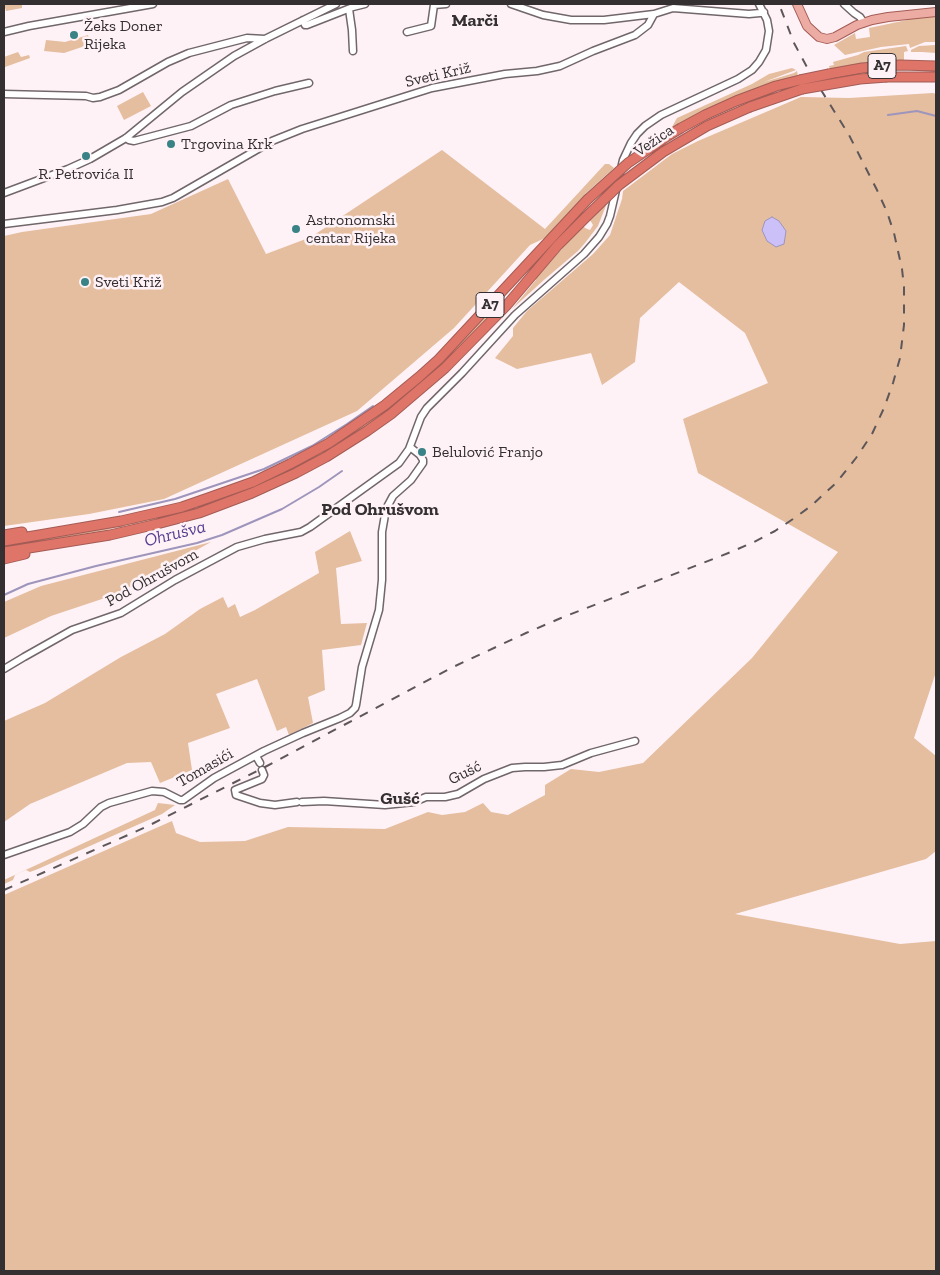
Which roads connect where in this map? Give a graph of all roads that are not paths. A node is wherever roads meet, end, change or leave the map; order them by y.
1 (152, 4) edge
2 (336, 4) edge
3 (365, 4) edge
4 (433, 4) edge
5 (446, 4) edge
6 (511, 4) edge
7 (759, 4) edge
8 (797, 4) edge
9 (844, 4) edge
10 (672, 6) edge
11 (349, 9) junction
12 (764, 12) junction
13 (936, 12) edge
14 (654, 14) junction
15 (303, 20) junction
16 (864, 23) junction
17 (4, 32) edge
18 (407, 32) dead end
19 (265, 39) junction
20 (353, 50) dead end
21 (936, 66) edge
22 (936, 77) edge
23 (309, 83) dead end
24 (801, 85) junction
25 (4, 94) edge
26 (126, 138) junction
27 (4, 192) edge
28 (4, 224) edge
29 (410, 446) junction
30 (247, 484) junction
31 (252, 493) junction
32 (4, 535) edge
33 (4, 541) edge
34 (4, 552) edge
35 (4, 559) edge
36 (4, 670) edge
37 (635, 741) dead end
38 (256, 756) junction
39 (4, 855) edge

1 - 17 street
2 - 15 street
3 - 11 street
4 - 5 street
4 - 18 street
6 - 14 street
7 - 12 street
8 - 16 main road
9 - 16 street
10 - 12 street
10 - 14 street
11 - 15 street
11 - 20 street
12 - 29 street, Pod Ohrušvom
13 - 16 main road
14 - 28 street, Sveti Križ
15 - 19 street
19 - 25 street
19 - 26 street
21 - 24 highway, A7, bridge
22 - 24 highway, A7, bridge
23 - 26 street
24 - 30 highway, A7, bridge
24 - 31 highway, Vežica / A7, bridge
26 - 27 street
29 - 36 street, Pod Ohrušvom
29 - 38 street
30 - 32 highway
30 - 33 highway, A7
31 - 34 highway, A7
31 - 35 highway
37 - 38 street, Gušć
38 - 39 street, Tomasići

